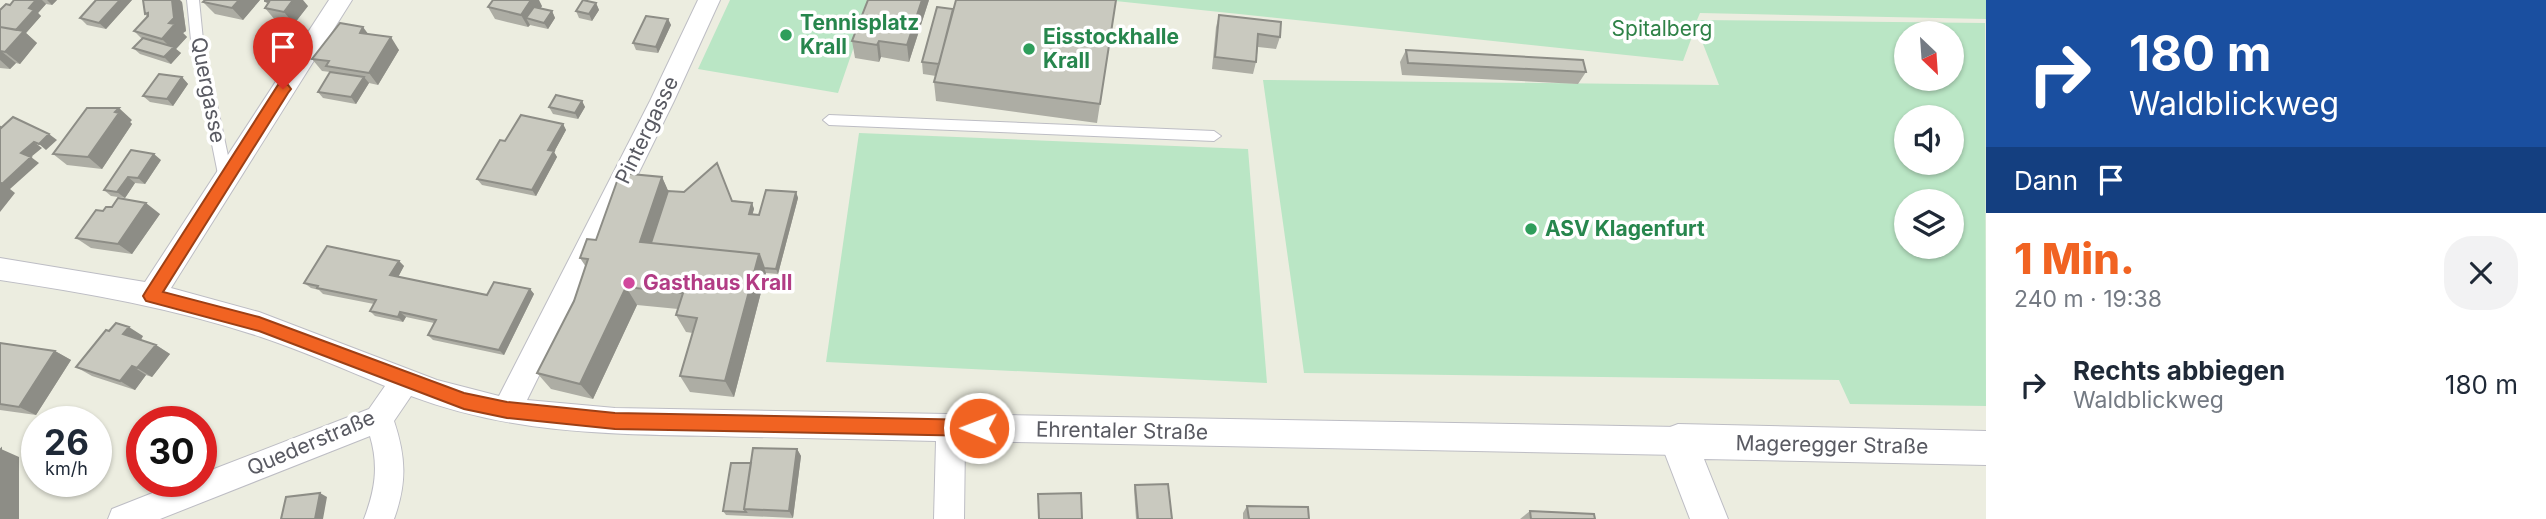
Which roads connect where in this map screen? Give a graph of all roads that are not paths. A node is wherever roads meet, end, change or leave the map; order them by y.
1 (193, 0) edge
2 (341, 0) edge
3 (709, 0) edge
4 (829, 120) dead end
5 (1214, 136) dead end
6 (226, 179) junction
7 (0, 270) edge
8 (152, 296) junction
9 (405, 379) junction
10 (507, 410) junction
11 (379, 419) junction
12 (951, 427) junction
13 (1678, 441) junction
14 (1986, 448) edge
15 (123, 519) edge
16 (379, 519) edge
17 (950, 519) edge
18 (1709, 519) edge

1 - 6 lane, Quergasse
2 - 6 street
3 - 10 street, Pintergasse
4 - 5 lane
6 - 8 street
7 - 8 street, Ehrentaler Straße
8 - 9 street, Ehrentaler Straße
9 - 10 street, Ehrentaler Straße
9 - 11 street, Quederstraße
10 - 12 street, Ehrentaler Straße
11 - 15 street, Quederstraße
11 - 16 street
12 - 13 street, Ehrentaler Straße
12 - 17 street
13 - 14 street, Mageregger Straße
13 - 18 street

